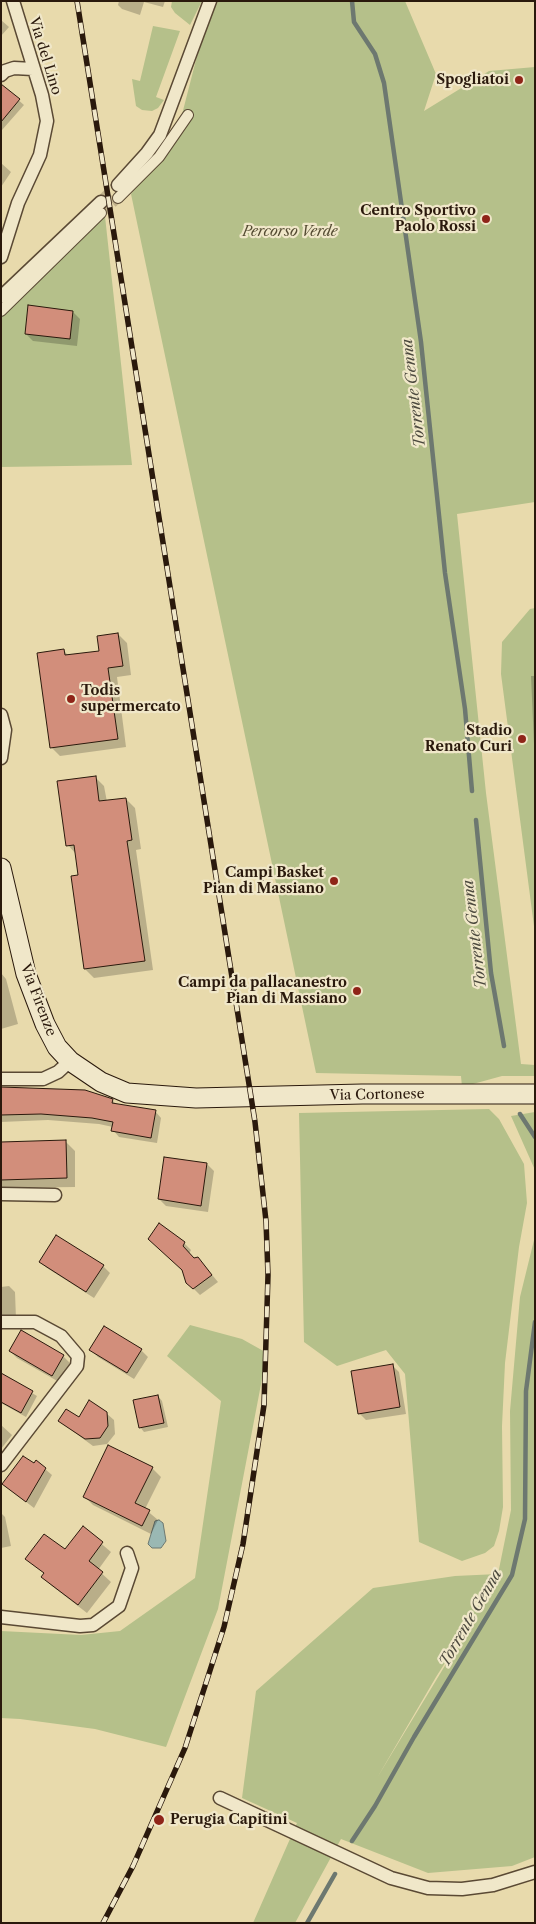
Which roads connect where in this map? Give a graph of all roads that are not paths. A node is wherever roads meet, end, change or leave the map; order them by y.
1 (12, 1) edge
2 (210, 1) edge
3 (33, 69) junction
4 (1, 75) edge
5 (188, 115) dead end
6 (118, 191) joint
7 (101, 208) joint
8 (1, 257) edge
9 (1, 297) edge
10 (1, 311) edge
11 (1, 716) edge
12 (1, 758) edge
13 (1, 868) edge
14 (70, 1061) junction
15 (1, 1079) edge
16 (535, 1094) edge
17 (219, 1098) joint
18 (1, 1194) edge
19 (55, 1194) dead end
20 (1, 1322) edge
21 (1, 1465) edge
22 (127, 1553) dead end
23 (1, 1617) edge
24 (220, 1798) dead end
25 (535, 1872) edge

1 - 3 street, Via del Lino
2 - 6 street
3 - 4 street
3 - 8 street, Via del Lino
5 - 6 street
7 - 9 street
7 - 10 street
11 - 12 street
13 - 14 main road, Via Firenze
14 - 15 street
14 - 17 main road, Via Firenze
16 - 17 main road, Via Cortonese
18 - 19 street
20 - 21 street
22 - 23 street
24 - 25 street

